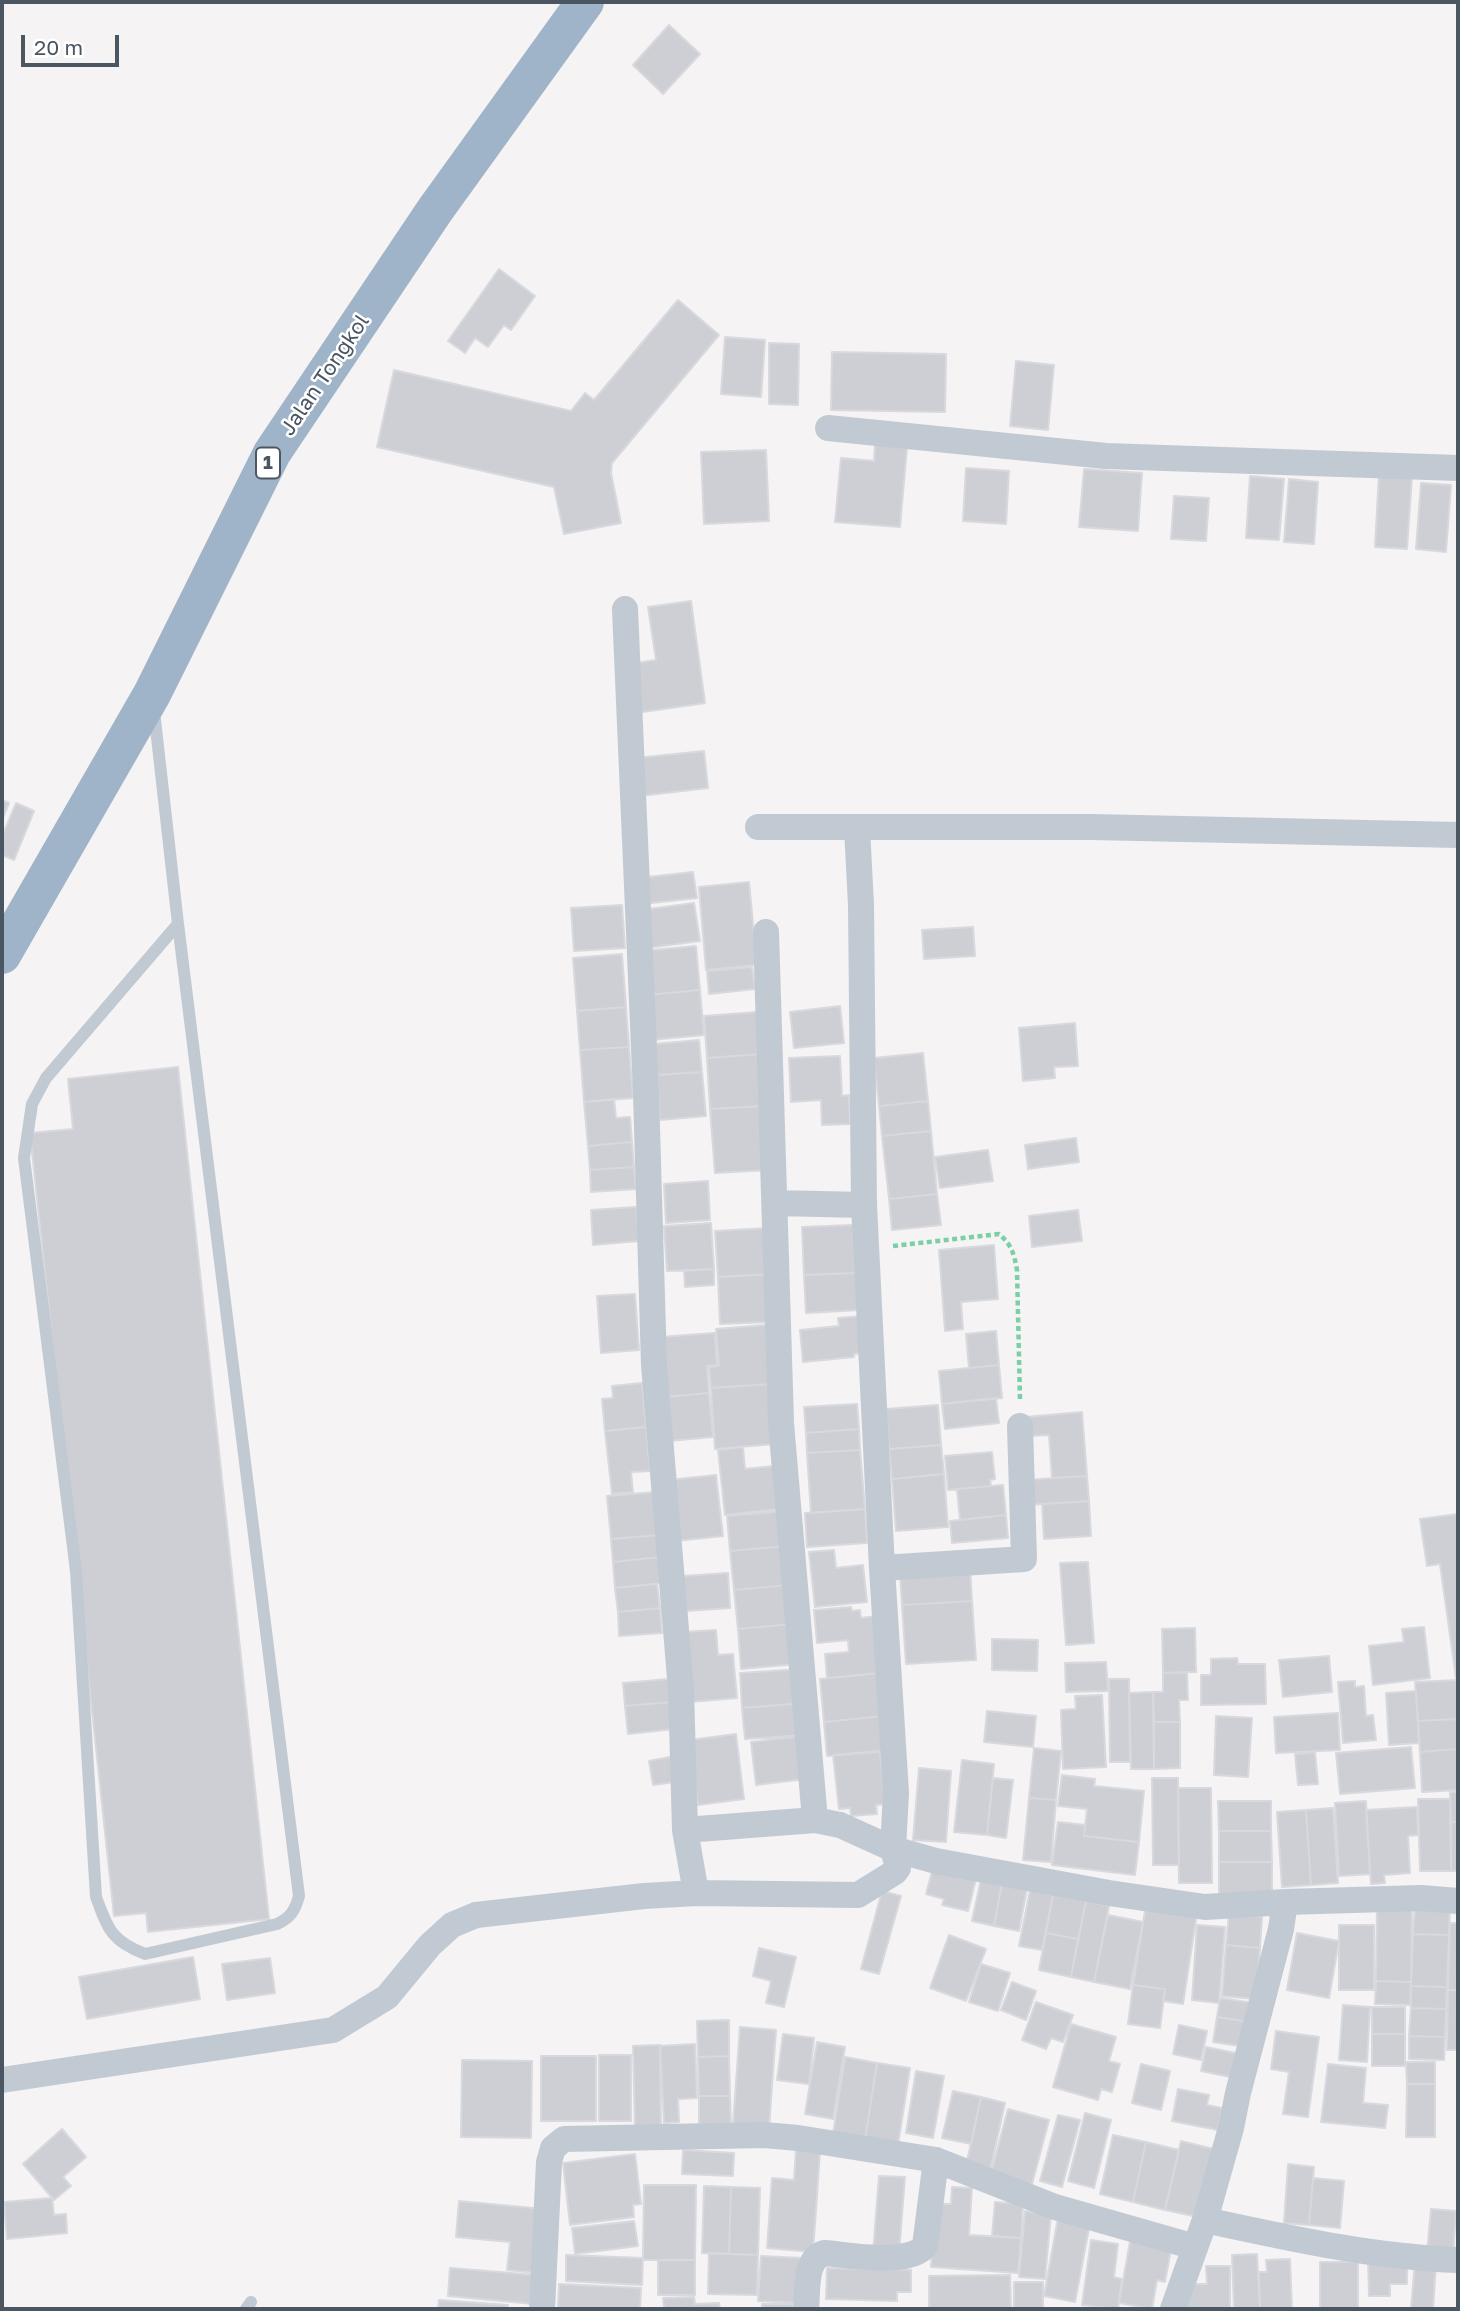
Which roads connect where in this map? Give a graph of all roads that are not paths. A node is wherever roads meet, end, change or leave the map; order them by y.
1 (585, 2) edge
2 (828, 428) dead end
3 (1458, 468) edge
4 (625, 610) dead end
5 (152, 694) junction
6 (758, 827) dead end
7 (857, 828) junction
8 (1458, 835) edge
9 (178, 924) junction
10 (766, 932) dead end
11 (2, 955) edge
12 (775, 1203) junction
13 (864, 1205) junction
14 (1020, 1426) road end
15 (882, 1568) junction
16 (815, 1820) junction
17 (685, 1830) junction
18 (894, 1861) junction
19 (696, 1893) junction
20 (1458, 1900) edge
21 (1285, 1902) junction
22 (2, 2080) edge
23 (936, 2160) junction
24 (1205, 2220) junction
25 (1195, 2247) junction
26 (1458, 2260) edge
27 (542, 2309) edge
28 (806, 2309) edge
29 (1173, 2309) edge

1 - 5 highway, Jalan Tongkol / 1
2 - 3 street
4 - 17 street
5 - 9 lane
5 - 11 highway, Jalan Tongkol / 1
6 - 7 street
7 - 8 street
7 - 13 street
9 - 9 lane
10 - 12 street
12 - 13 street
12 - 16 street
13 - 15 street
14 - 15 street
15 - 18 street
16 - 17 street
16 - 18 street
17 - 19 street
18 - 19 street
18 - 21 street
19 - 22 street
20 - 21 street
21 - 24 street
23 - 25 street
23 - 27 street
23 - 28 street
24 - 25 street
24 - 26 street
25 - 29 street

